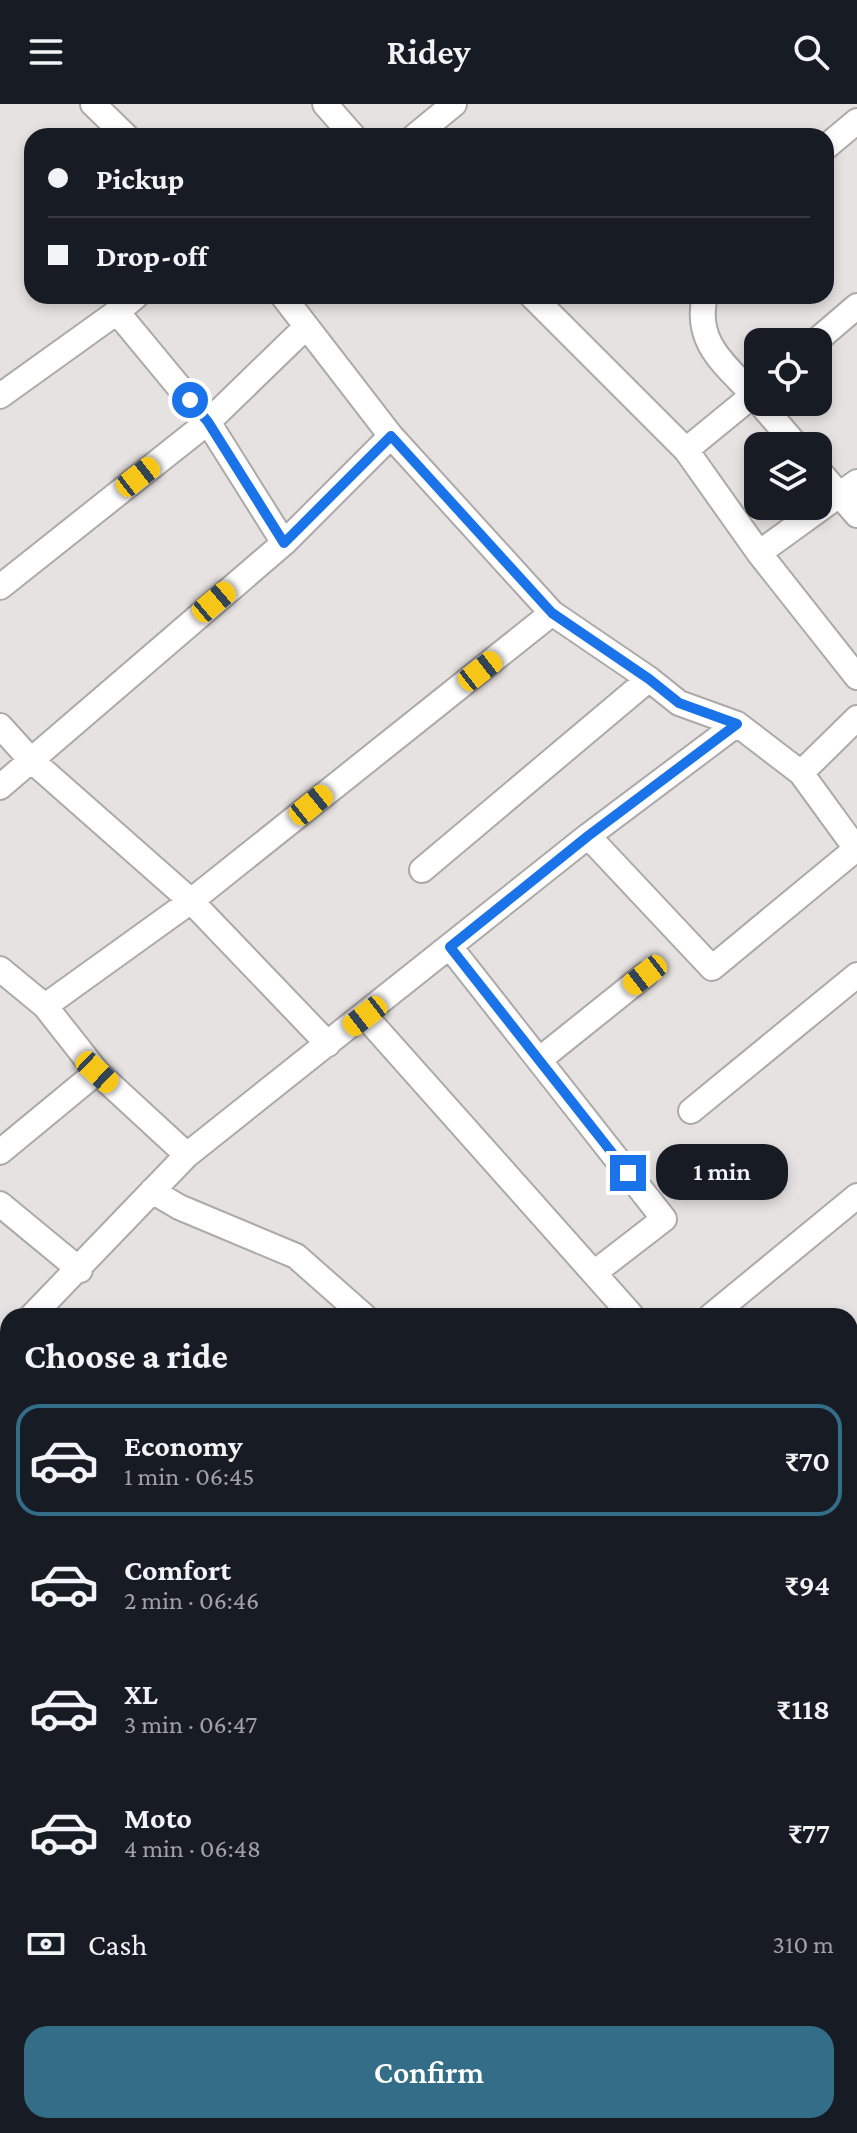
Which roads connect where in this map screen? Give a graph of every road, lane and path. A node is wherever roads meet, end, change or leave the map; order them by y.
1 (93, 104) edge
2 (325, 104) edge
3 (454, 104) edge
4 (857, 121) edge
5 (118, 128) edge
6 (346, 128) edge
7 (425, 128) edge
8 (834, 140) edge
9 (126, 304) edge
10 (289, 304) edge
11 (540, 304) edge
12 (703, 304) edge
13 (857, 306) edge
14 (117, 312) junction
15 (306, 327) junction
16 (831, 328) edge
17 (744, 383) edge
18 (0, 396) edge
19 (744, 407) edge
20 (773, 416) edge
21 (208, 422) junction
22 (786, 432) edge
23 (391, 436) junction
24 (686, 450) junction
25 (849, 489) edge
26 (857, 515) edge
27 (284, 543) junction
28 (759, 553) junction
29 (0, 587) edge
30 (552, 613) junction
31 (857, 677) edge
32 (649, 679) junction
33 (857, 718) edge
34 (737, 724) junction
35 (0, 726) edge
36 (30, 759) junction
37 (801, 773) junction
38 (0, 787) edge
39 (588, 836) junction
40 (857, 850) edge
41 (422, 870) dead end
42 (191, 901) junction
43 (450, 947) junction
44 (0, 969) edge
45 (645, 975) dead end
46 (857, 975) edge
47 (45, 1006) junction
48 (365, 1016) junction
49 (328, 1044) junction
50 (539, 1060) junction
51 (97, 1072) junction
52 (691, 1111) dead end
53 (0, 1152) edge
54 (187, 1155) junction
55 (152, 1191) junction
56 (857, 1196) edge
57 (0, 1204) edge
58 (80, 1270) junction
59 (594, 1273) junction
60 (40, 1308) edge
61 (355, 1308) edge
62 (625, 1308) edge
63 (721, 1308) edge

1 - 5 street
2 - 6 street
3 - 7 street
4 - 8 street
9 - 14 street
10 - 15 street
11 - 24 street
12 - 17 street
13 - 16 street
14 - 18 street
14 - 21 street
15 - 21 street
15 - 23 street
19 - 24 street
20 - 22 street
21 - 27 street
21 - 29 street
23 - 27 street
23 - 30 street
24 - 28 street
25 - 26 street
25 - 28 street
27 - 36 street
28 - 31 street
30 - 32 street
30 - 42 street
32 - 34 street
32 - 41 street
33 - 37 street
34 - 37 street
34 - 39 street
35 - 36 street
36 - 38 street
36 - 42 street
37 - 40 street
39 - 40 street
39 - 43 street
42 - 47 street
42 - 49 street
43 - 48 street
43 - 50 street
44 - 47 street
45 - 50 street
46 - 52 street
47 - 51 street
48 - 49 street
48 - 59 street
49 - 54 street
50 - 59 street
51 - 53 street
51 - 54 street
54 - 55 street
55 - 58 street
55 - 61 street
56 - 63 street
57 - 58 street
58 - 60 street
59 - 62 street

